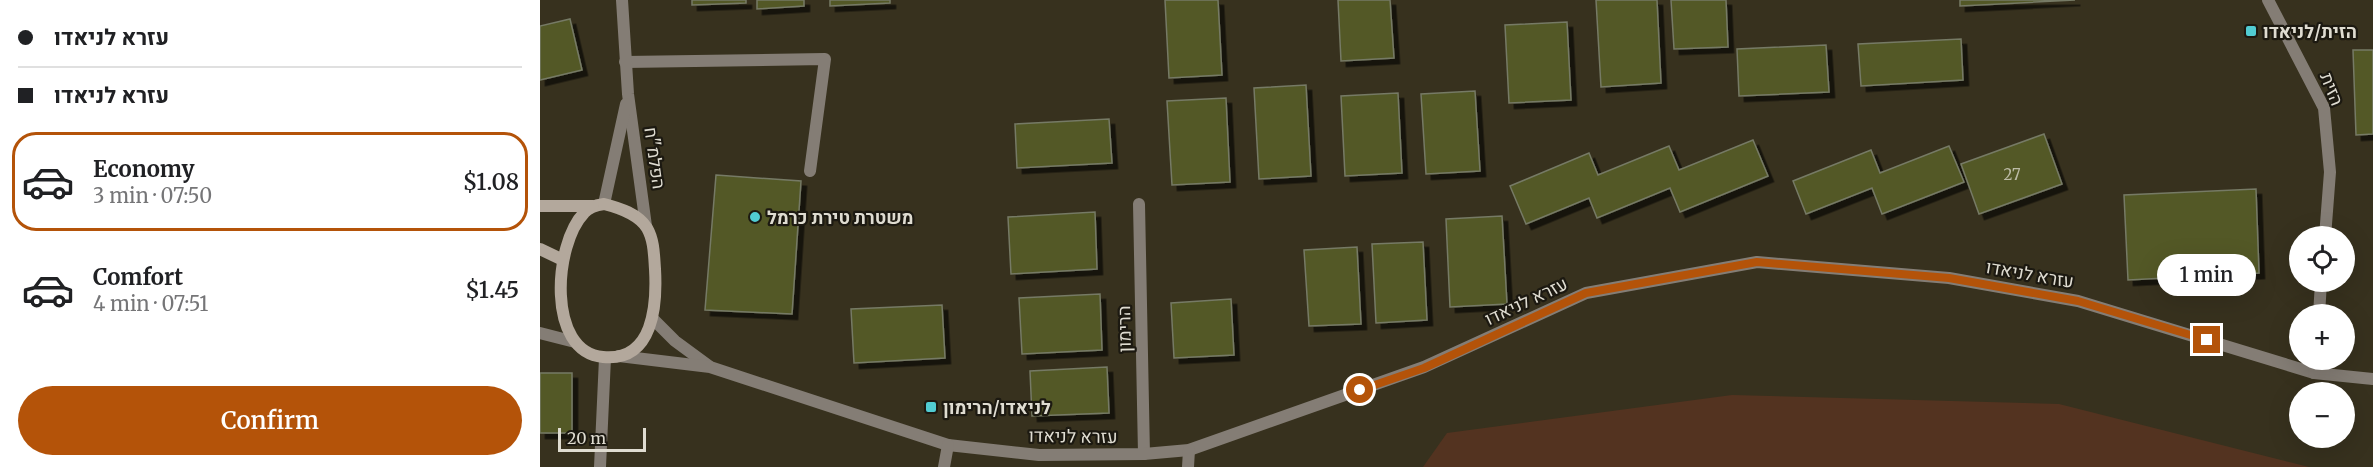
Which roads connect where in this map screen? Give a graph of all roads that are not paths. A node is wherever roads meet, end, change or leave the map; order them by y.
1 (622, 0) edge
2 (2268, 0) edge
3 (625, 62) junction
4 (628, 94) junction
5 (810, 171) dead end
6 (1139, 204) dead end
7 (598, 205) junction
8 (540, 206) edge
9 (646, 226) junction
10 (2326, 226) edge
11 (540, 249) edge
12 (563, 260) junction
13 (653, 319) junction
14 (540, 333) edge
15 (575, 342) junction
16 (619, 356) junction
17 (605, 358) junction
18 (2289, 359) edge
19 (710, 366) junction
20 (2332, 370) edge
21 (2373, 379) edge
22 (948, 445) junction
23 (1189, 450) junction
24 (1144, 454) junction
25 (600, 467) edge
26 (944, 467) edge
27 (1188, 467) edge

1 - 3 street, הפלמ"ח
2 - 10 street, הזית
3 - 4 street, הפלמ"ח
3 - 5 street
4 - 7 street, הפלמ"ח
4 - 9 street, הפלמ"ח
6 - 24 street, הרימון
7 - 8 street
7 - 9 street
7 - 12 street
9 - 13 street
11 - 12 street
12 - 15 street
13 - 16 street
13 - 19 street, עזרא לניאדו
14 - 15 street
15 - 17 street
16 - 17 street
16 - 19 street, עזרא לניאדו
17 - 25 street
18 - 23 street, עזרא לניאדו
19 - 22 street, עזרא לניאדו
20 - 21 street, עזרא לניאדו
22 - 24 street, עזרא לניאדו
22 - 26 street
23 - 24 street, עזרא לניאדו
23 - 27 street

